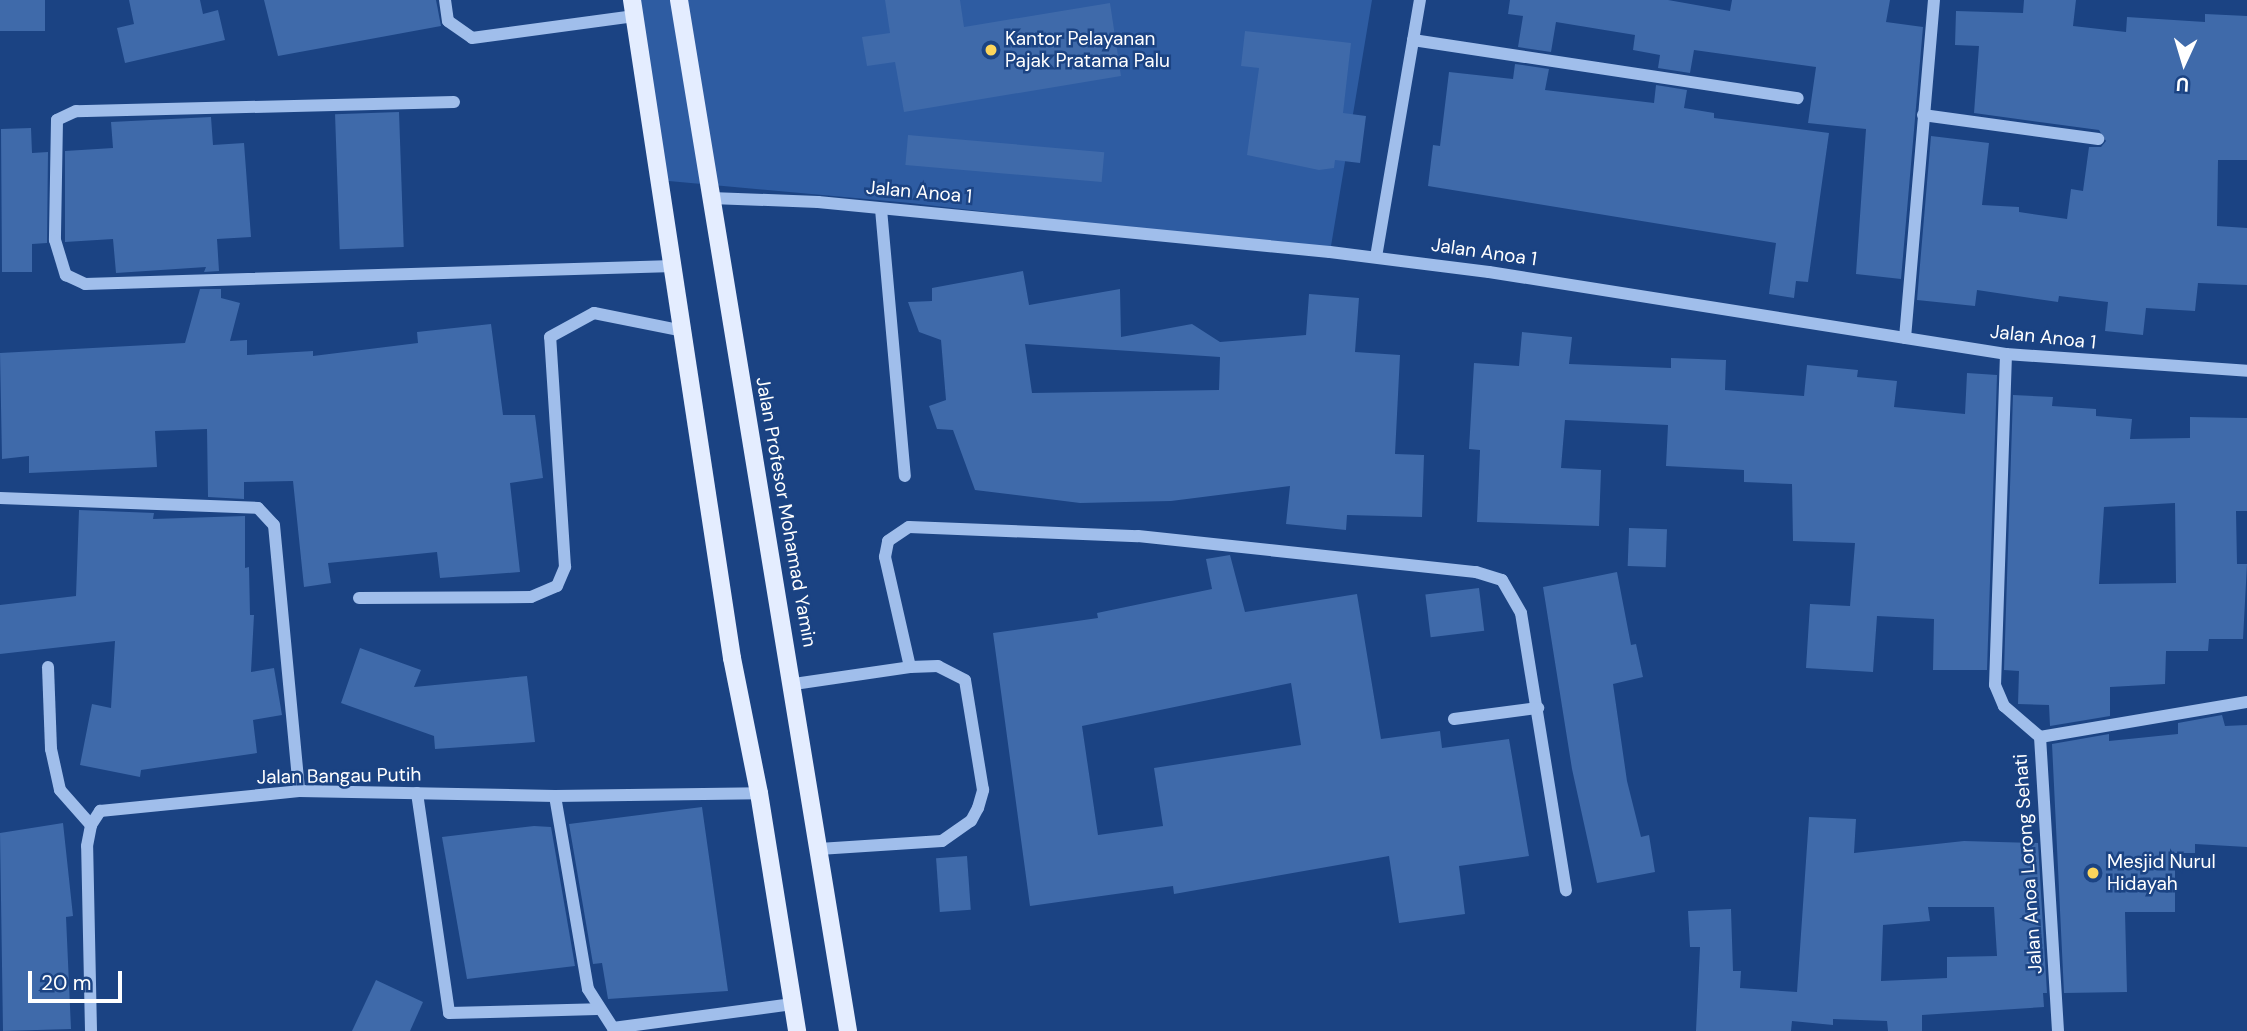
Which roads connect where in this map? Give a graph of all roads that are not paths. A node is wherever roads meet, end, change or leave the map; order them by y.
1 (445, 0) edge
2 (679, 0) edge
3 (1420, 0) edge
4 (1934, 0) edge
5 (633, 8) edge
6 (1413, 40) junction
7 (1798, 98) dead end
8 (454, 102) dead end
9 (1923, 115) junction
10 (2098, 139) dead end
11 (711, 198) junction
12 (881, 209) junction
13 (1376, 257) junction
14 (674, 266) junction
15 (684, 331) junction
16 (1905, 338) junction
17 (2006, 354) junction
18 (2247, 371) edge
19 (905, 476) dead end
20 (0, 498) edge
21 (359, 597) dead end
22 (48, 667) dead end
23 (911, 667) junction
24 (794, 684) junction
25 (2247, 702) edge
26 (1538, 708) junction
27 (1454, 719) dead end
28 (2040, 737) junction
29 (299, 792) junction
30 (417, 793) junction
31 (760, 793) junction
32 (555, 796) junction
33 (91, 825) junction
34 (819, 849) junction
35 (1566, 890) dead end
36 (792, 1004) junction
37 (597, 1009) junction
38 (91, 1031) edge
39 (797, 1031) edge
40 (848, 1031) edge
41 (2057, 1031) edge

1 - 5 street
2 - 11 main road, Jalan Profesor Mohamad Yamin
3 - 6 street
4 - 9 street
5 - 14 main road
6 - 7 street
6 - 13 street
8 - 14 street
9 - 10 street
9 - 16 street
11 - 12 street, Jalan Anoa 1
11 - 24 main road, Jalan Profesor Mohamad Yamin
12 - 13 street, Jalan Anoa 1
12 - 19 street
13 - 16 street, Jalan Anoa 1
14 - 15 main road
15 - 21 street
15 - 31 main road
16 - 17 street, Jalan Anoa 1
17 - 18 street, Jalan Anoa 1
17 - 28 street
20 - 29 street
22 - 33 street
23 - 24 street
23 - 26 street
23 - 34 street
24 - 34 main road, Jalan Profesor Mohamad Yamin
25 - 28 street, Jalan Anoa Lorong Sehati
26 - 27 street
26 - 35 street
28 - 41 street, Jalan Anoa Lorong Sehati
29 - 30 street, Jalan Bangau Putih
29 - 33 street, Jalan Bangau Putih
30 - 32 street, Jalan Bangau Putih
30 - 37 street
31 - 32 street, Jalan Bangau Putih
31 - 36 main road
32 - 37 street
33 - 38 street
34 - 40 main road, Jalan Profesor Mohamad Yamin
36 - 37 street
36 - 39 main road

